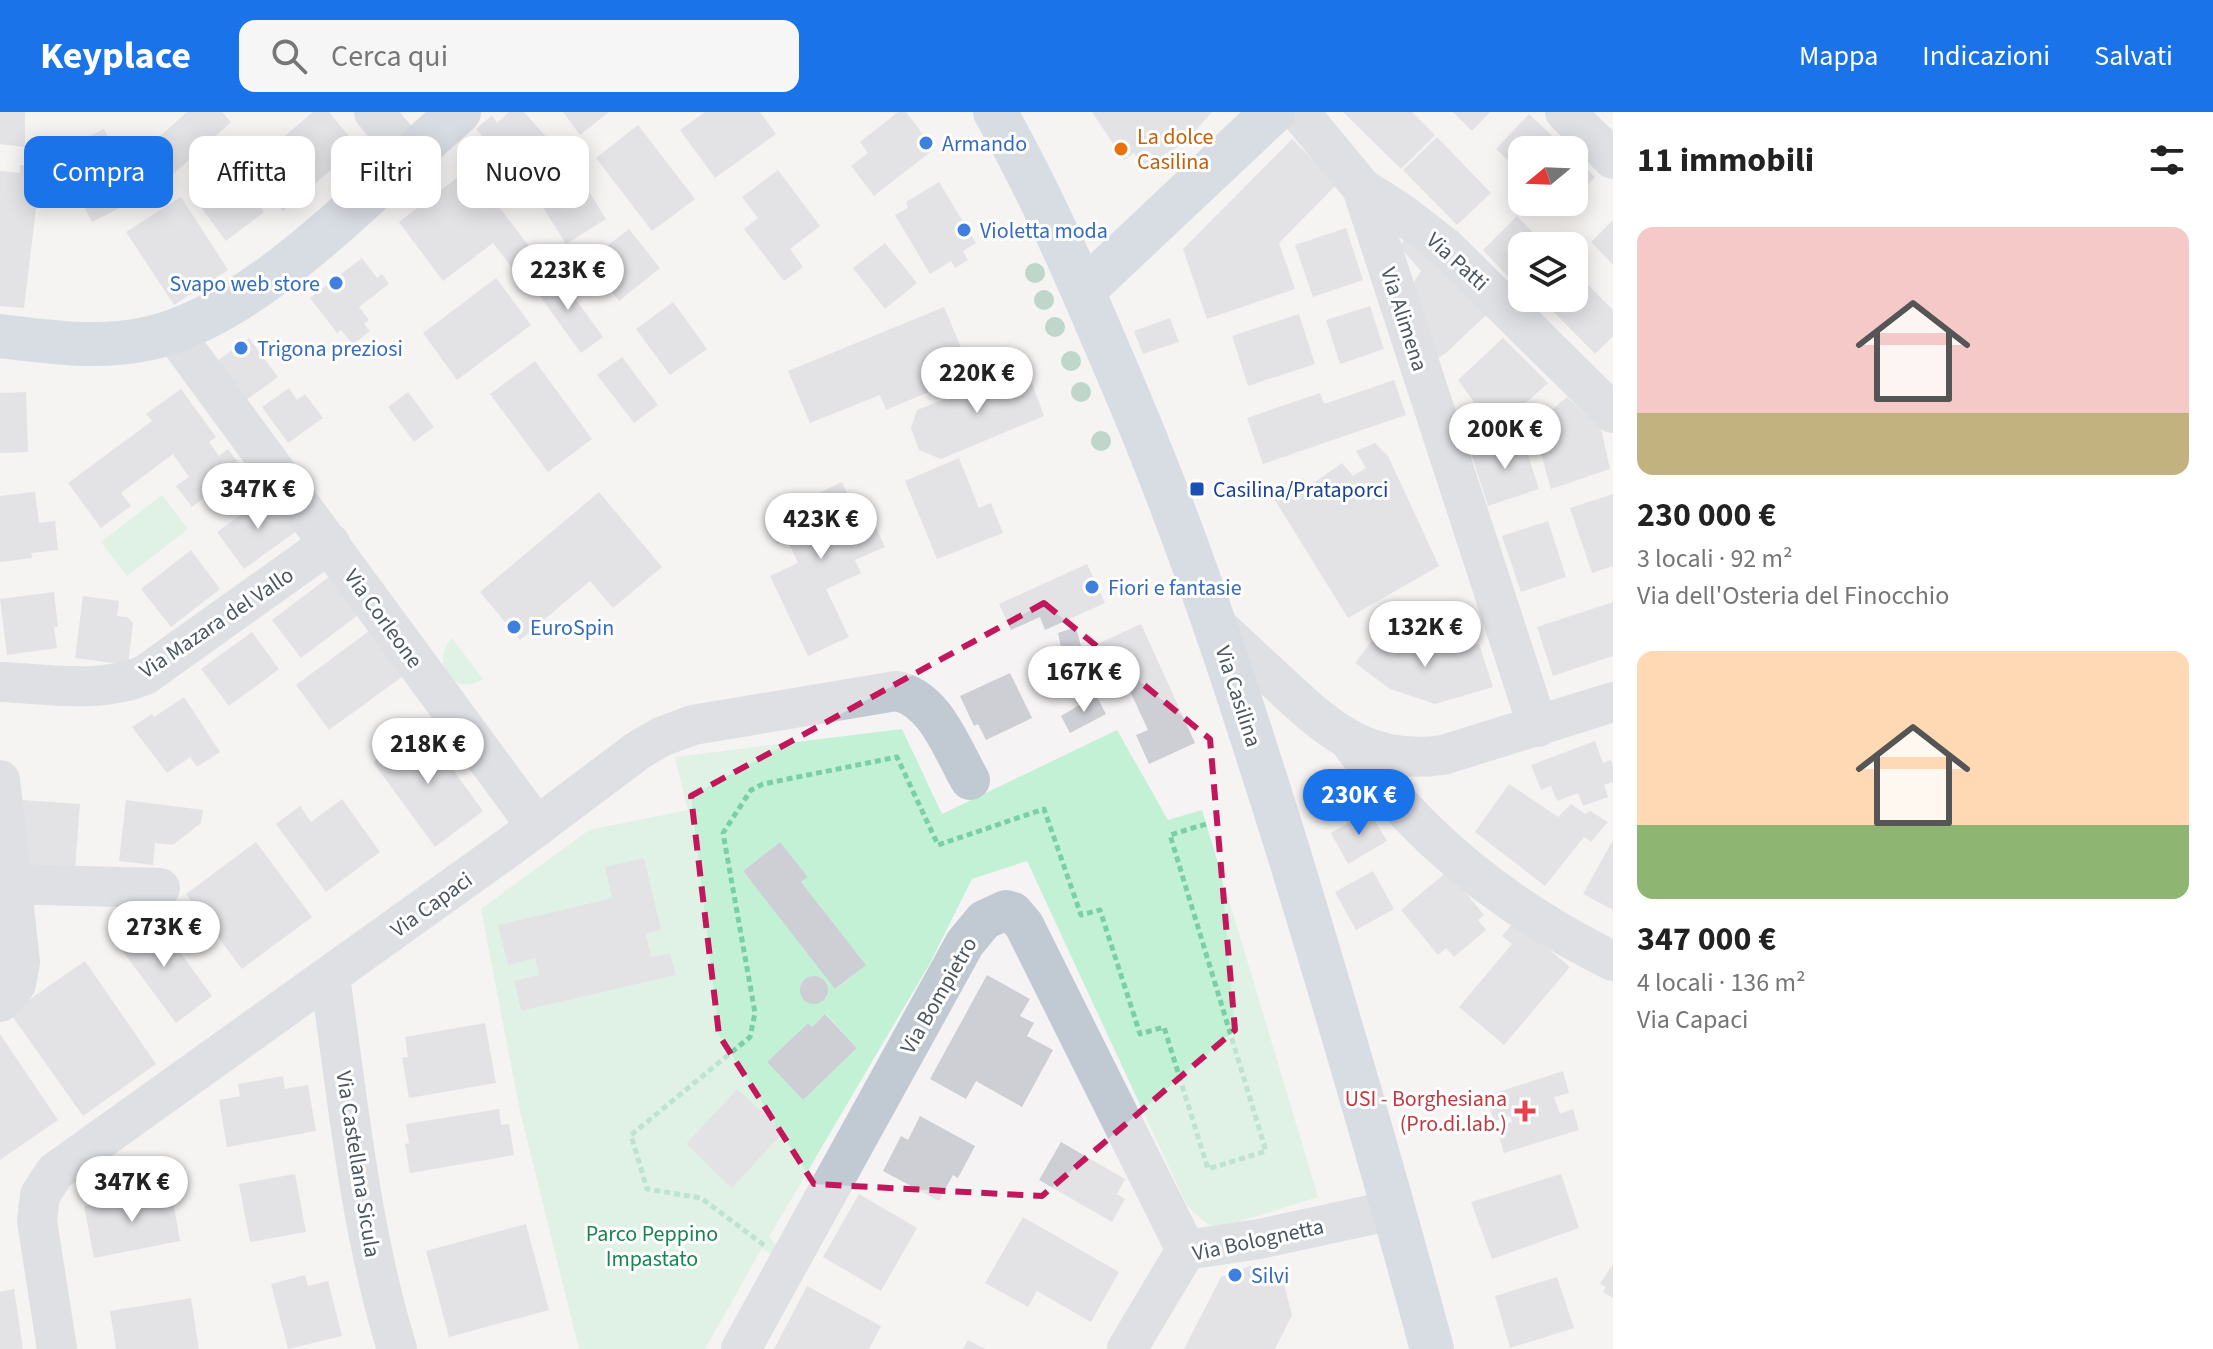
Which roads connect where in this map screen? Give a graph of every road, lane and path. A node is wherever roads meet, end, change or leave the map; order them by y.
1 (374, 112) edge
2 (459, 112) edge
3 (995, 112) edge
4 (1273, 112) edge
5 (1299, 112) edge
6 (1565, 112) edge
7 (394, 136) edge
8 (432, 136) edge
9 (1613, 159) edge
10 (1362, 188) junction
11 (353, 208) edge
12 (1083, 291) junction
13 (173, 332) junction
14 (0, 336) edge
15 (1613, 413) edge
16 (330, 543) junction
17 (1216, 625) junction
18 (0, 682) edge
19 (1613, 702) edge
20 (1538, 727) junction
21 (1350, 741) junction
22 (0, 780) edge
23 (970, 780) dead end
24 (537, 827) junction
25 (6, 884) edge
26 (160, 888) dead end
27 (1613, 961) edge
28 (330, 977) junction
29 (0, 1002) edge
30 (1393, 1210) junction
31 (1186, 1250) junction
32 (57, 1349) edge
33 (397, 1349) edge
34 (741, 1349) edge
35 (1127, 1349) edge
36 (1432, 1349) edge

1 - 7 street
2 - 8 main road
3 - 12 main road, Via Casilina
4 - 12 main road
5 - 10 street, Via Alimena
6 - 9 street
10 - 15 street, Via Patti
10 - 20 street, Via Alimena
11 - 13 main road
12 - 17 main road, Via Casilina
13 - 14 main road
13 - 16 street, Via Corleone
16 - 18 street, Via Mazara del Vallo
16 - 24 street, Via Corleone
17 - 21 street
17 - 30 main road, Via Casilina
19 - 20 street
20 - 21 street
21 - 27 street
22 - 25 street
23 - 24 street, Via Capaci
24 - 28 street, Via Capaci
25 - 26 street
25 - 29 street
28 - 32 street, Via Capaci
28 - 33 street, Via Castellana Sicula
30 - 31 street, Via Bolognetta
30 - 36 main road, Via Casilina
31 - 34 street, Via Bompietro
31 - 35 street, Via Bolognetta

